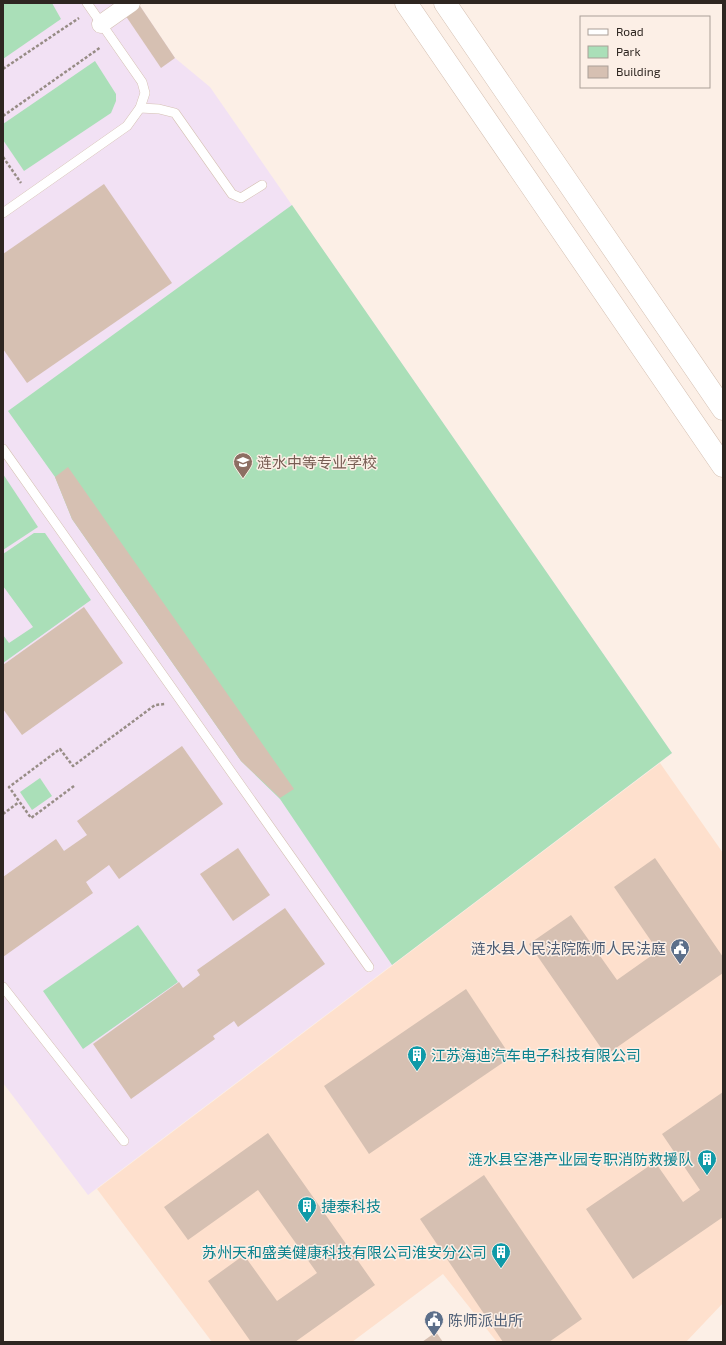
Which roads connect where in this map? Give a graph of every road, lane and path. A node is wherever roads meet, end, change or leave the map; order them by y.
1 (131, 3) edge
2 (406, 3) edge
3 (445, 3) edge
4 (93, 12) edge
5 (112, 39) junction
6 (3, 69) edge
7 (140, 108) junction
8 (3, 116) edge
9 (3, 157) edge
10 (262, 184) dead end
11 (29, 195) junction
12 (3, 213) edge
13 (723, 409) edge
14 (3, 449) edge
15 (723, 466) edge
16 (182, 702) junction
17 (74, 786) dead end
18 (19, 802) junction
19 (3, 814) edge
20 (369, 967) dead end
21 (3, 987) edge
22 (124, 1141) dead end

1 - 4 street
2 - 15 street
3 - 13 street
4 - 5 lane
4 - 6 path
5 - 7 lane
5 - 8 path
7 - 10 lane
7 - 11 lane
9 - 11 path
11 - 12 lane
14 - 16 lane
16 - 18 path
16 - 20 lane
17 - 18 path
18 - 19 path
21 - 22 lane

